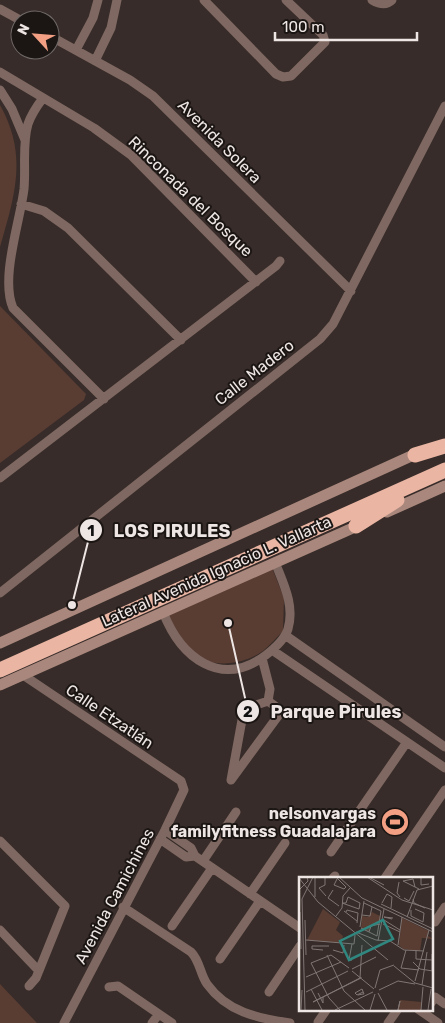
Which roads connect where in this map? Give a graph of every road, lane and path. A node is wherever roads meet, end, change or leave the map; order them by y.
1 (98, 0) edge
2 (118, 0) edge
3 (217, 0) edge
4 (286, 0) edge
5 (372, 0) edge
6 (392, 0) edge
7 (207, 3) edge
8 (60, 41) edge
9 (76, 50) junction
10 (95, 61) junction
11 (0, 72) edge
12 (0, 90) edge
13 (43, 98) junction
14 (445, 106) edge
15 (25, 140) junction
16 (21, 204) junction
17 (280, 261) dead end
18 (256, 282) junction
19 (350, 290) junction
20 (180, 340) junction
21 (104, 399) junction
22 (445, 442) edge
23 (445, 446) edge
24 (415, 455) junction
25 (443, 472) edge
26 (0, 478) edge
27 (356, 526) joint
28 (275, 562) junction
29 (0, 593) edge
30 (164, 612) junction
31 (285, 635) junction
32 (0, 643) edge
33 (272, 650) junction
34 (262, 658) junction
35 (0, 659) edge
36 (0, 670) edge
37 (23, 675) junction
38 (0, 685) edge
39 (268, 701) junction
40 (406, 742) junction
41 (445, 747) edge
42 (443, 763) edge
43 (181, 781) joint
44 (445, 790) edge
45 (236, 812) dead end
46 (165, 830) junction
47 (160, 839) junction
48 (0, 841) edge
49 (285, 843) dead end
50 (331, 852) dead end
51 (199, 859) junction
52 (212, 868) junction
53 (387, 877) edge
54 (250, 894) junction
55 (260, 901) junction
56 (123, 907) junction
57 (445, 907) edge
58 (435, 922) dead end
59 (172, 926) dead end
60 (299, 927) edge
61 (0, 930) edge
62 (299, 947) edge
63 (220, 959) dead end
64 (39, 971) junction
65 (29, 986) dead end
66 (109, 987) dead end
67 (268, 992) dead end
68 (432, 1002) edge
69 (445, 1004) edge
70 (326, 1010) edge
71 (397, 1010) edge
72 (423, 1011) edge
73 (159, 1014) junction
74 (318, 1022) edge
75 (64, 1023) edge
76 (152, 1023) edge
77 (172, 1023) edge
78 (290, 1023) edge
79 (388, 1023) edge
80 (438, 1023) edge

1 - 9 street
2 - 10 street
3 - 7 street
4 - 7 street
5 - 6 street
8 - 9 street, Avenida Solera
9 - 10 street, Avenida Solera
10 - 19 street, Avenida Solera
11 - 13 street, Rinconada del Bosque
12 - 15 street
13 - 15 street
13 - 18 street, Rinconada del Bosque
14 - 19 street, Calle Madero
15 - 16 street
16 - 20 street
16 - 21 street
17 - 18 street
18 - 20 street
19 - 29 street, Calle Madero
20 - 21 street
21 - 26 street
22 - 24 street, Lateral Avenida Ignacio L. Vallarta
23 - 24 highway
24 - 32 street, Lateral Avenida Ignacio L. Vallarta
25 - 27 highway
25 - 35 highway
25 - 36 highway
27 - 28 street, Lateral Avenida Ignacio L. Vallarta
28 - 30 street, Lateral Avenida Ignacio L. Vallarta
28 - 31 street
30 - 34 street
30 - 37 street, Lateral Avenida Ignacio L. Vallarta
31 - 33 street
31 - 41 street
33 - 34 street
33 - 40 street
34 - 39 street
37 - 38 street, Lateral Avenida Ignacio L. Vallarta
37 - 43 street, Calle Etzatlán
39 - 39 street
40 - 42 street
40 - 50 street
43 - 46 street, Avenida Camichines
44 - 53 street
45 - 51 street
46 - 47 street, Avenida Camichines
46 - 51 street
47 - 51 street
47 - 56 street, Avenida Camichines
48 - 64 street
49 - 54 street
51 - 52 street
52 - 54 street
52 - 59 street
54 - 55 street
55 - 60 street
55 - 63 street
56 - 75 street, Avenida Camichines
56 - 78 street
57 - 58 street
61 - 64 street
62 - 67 street
64 - 65 street
66 - 73 street
68 - 69 street
70 - 74 street
71 - 79 street
72 - 80 street
73 - 76 street
73 - 77 street

